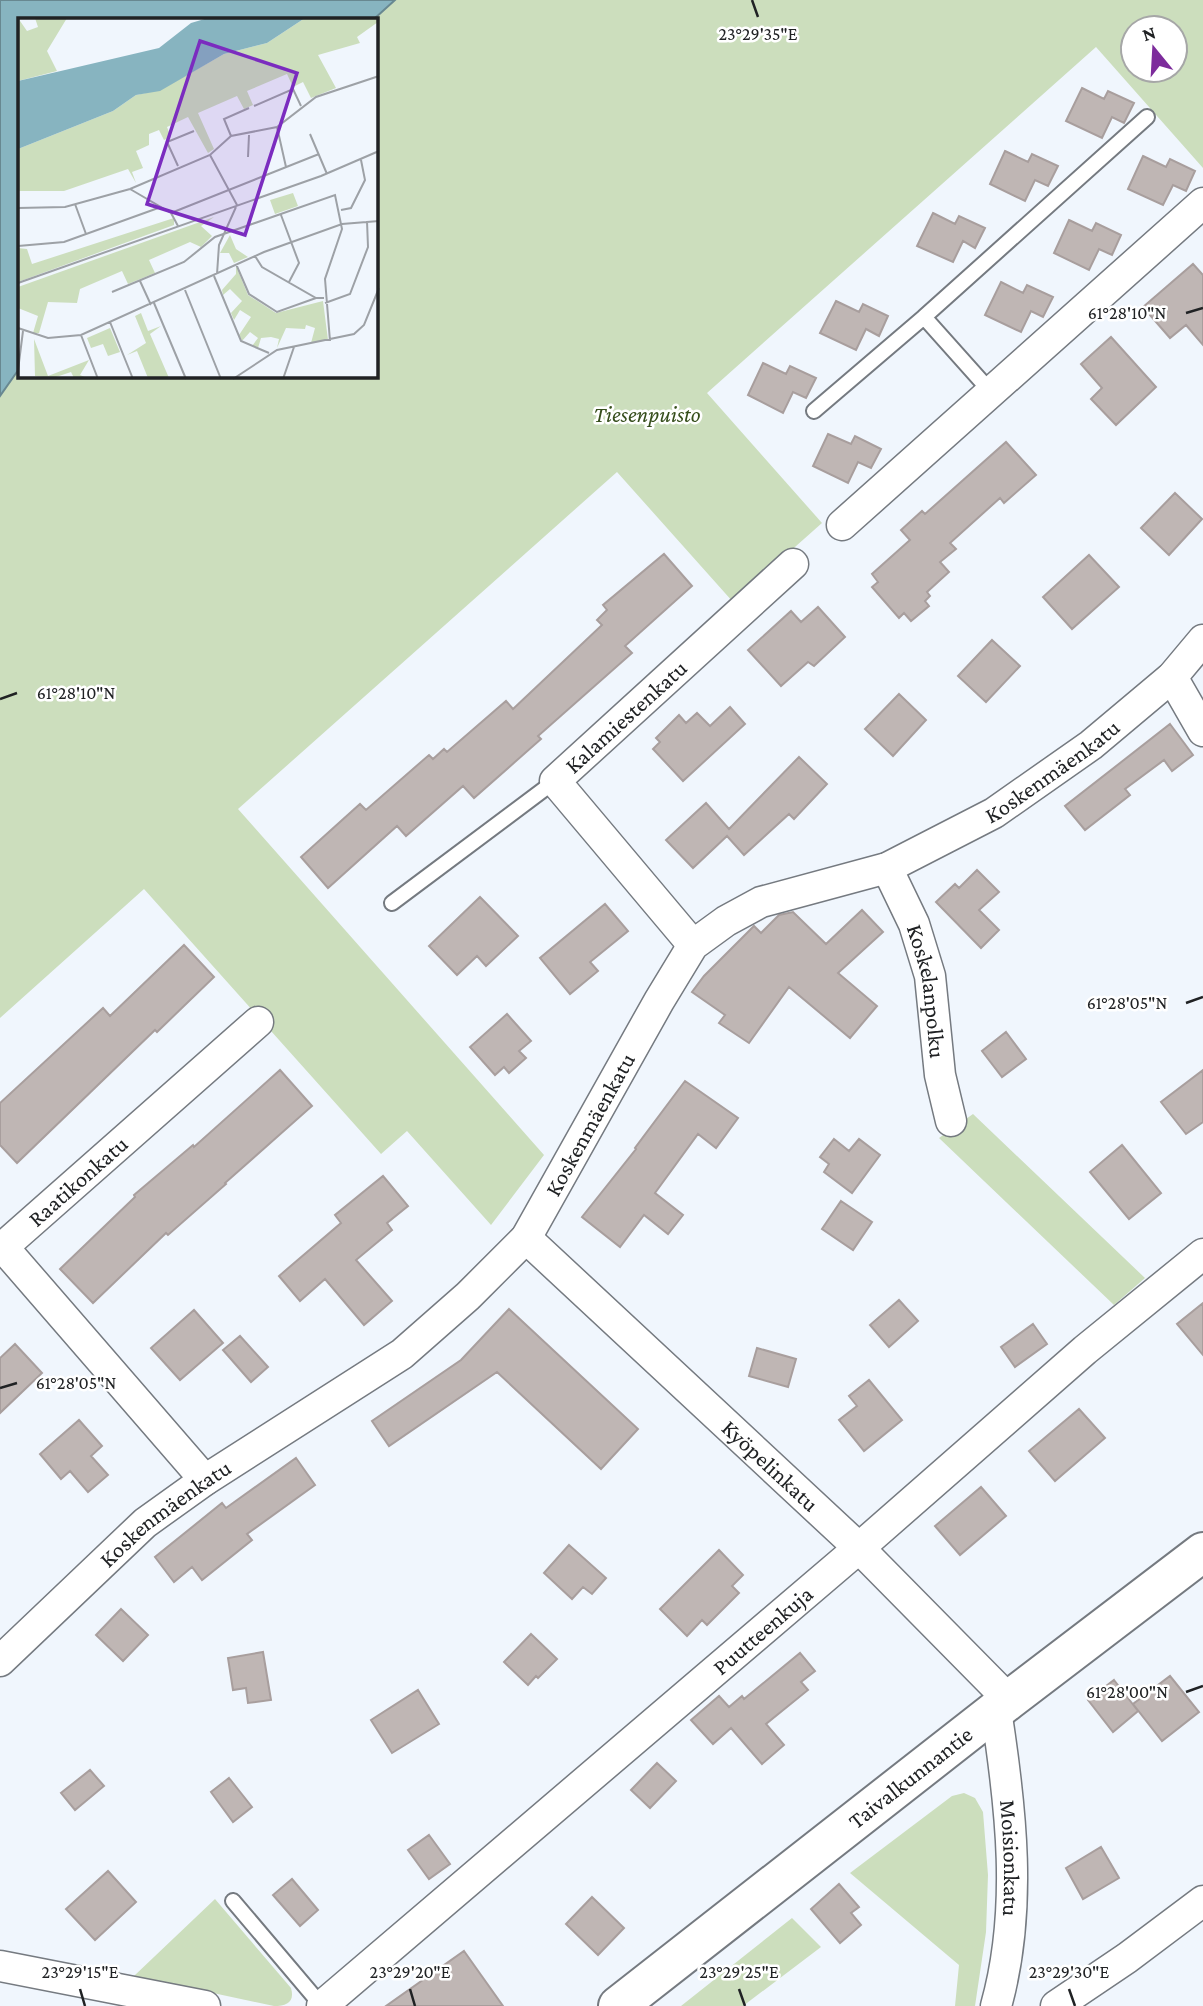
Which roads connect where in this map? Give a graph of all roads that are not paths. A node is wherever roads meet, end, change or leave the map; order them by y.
1 (1147, 117) dead end
2 (1203, 203) edge
3 (924, 317) junction
4 (991, 392) junction
5 (814, 411) dead end
6 (842, 525) dead end
7 (793, 564) dead end
8 (1203, 640) edge
9 (1172, 677) junction
10 (1203, 731) edge
11 (555, 781) junction
12 (887, 868) junction
13 (391, 903) dead end
14 (693, 945) junction
15 (258, 1022) dead end
16 (951, 1121) dead end
17 (526, 1238) junction
18 (1203, 1254) edge
19 (205, 1480) junction
20 (859, 1548) junction
21 (1203, 1552) edge
22 (0, 1661) edge
23 (1002, 1705) junction
24 (1203, 1900) edge
25 (233, 1901) dead end
26 (0, 1966) edge
27 (156, 2002) edge
28 (205, 2006) edge
29 (322, 2006) edge
30 (618, 2006) edge
31 (996, 2006) edge
32 (1056, 2006) edge

1 - 3 lane
2 - 4 street
3 - 4 lane
3 - 5 lane
4 - 6 street
7 - 11 street, Kalamiestenkatu
8 - 9 street, Koskenmäenkatu
9 - 10 street
9 - 12 street, Koskenmäenkatu
11 - 13 lane
11 - 14 street, Kalamiestenkatu
12 - 14 street, Koskenmäenkatu
12 - 16 street, Koskelanpolku
14 - 17 street, Koskenmäenkatu
15 - 19 street, Raatikonkatu
17 - 19 street, Koskenmäenkatu
17 - 20 street, Kyöpelinkatu
18 - 20 street, Puutteenkuja
19 - 22 street, Koskenmäenkatu
20 - 23 street, Kyöpelinkatu
20 - 29 street, Puutteenkuja
21 - 23 main road, Taivalkunnantie
23 - 30 main road, Taivalkunnantie
23 - 31 street, Moisionkatu
24 - 32 street
25 - 29 lane
26 - 27 street
27 - 28 street

